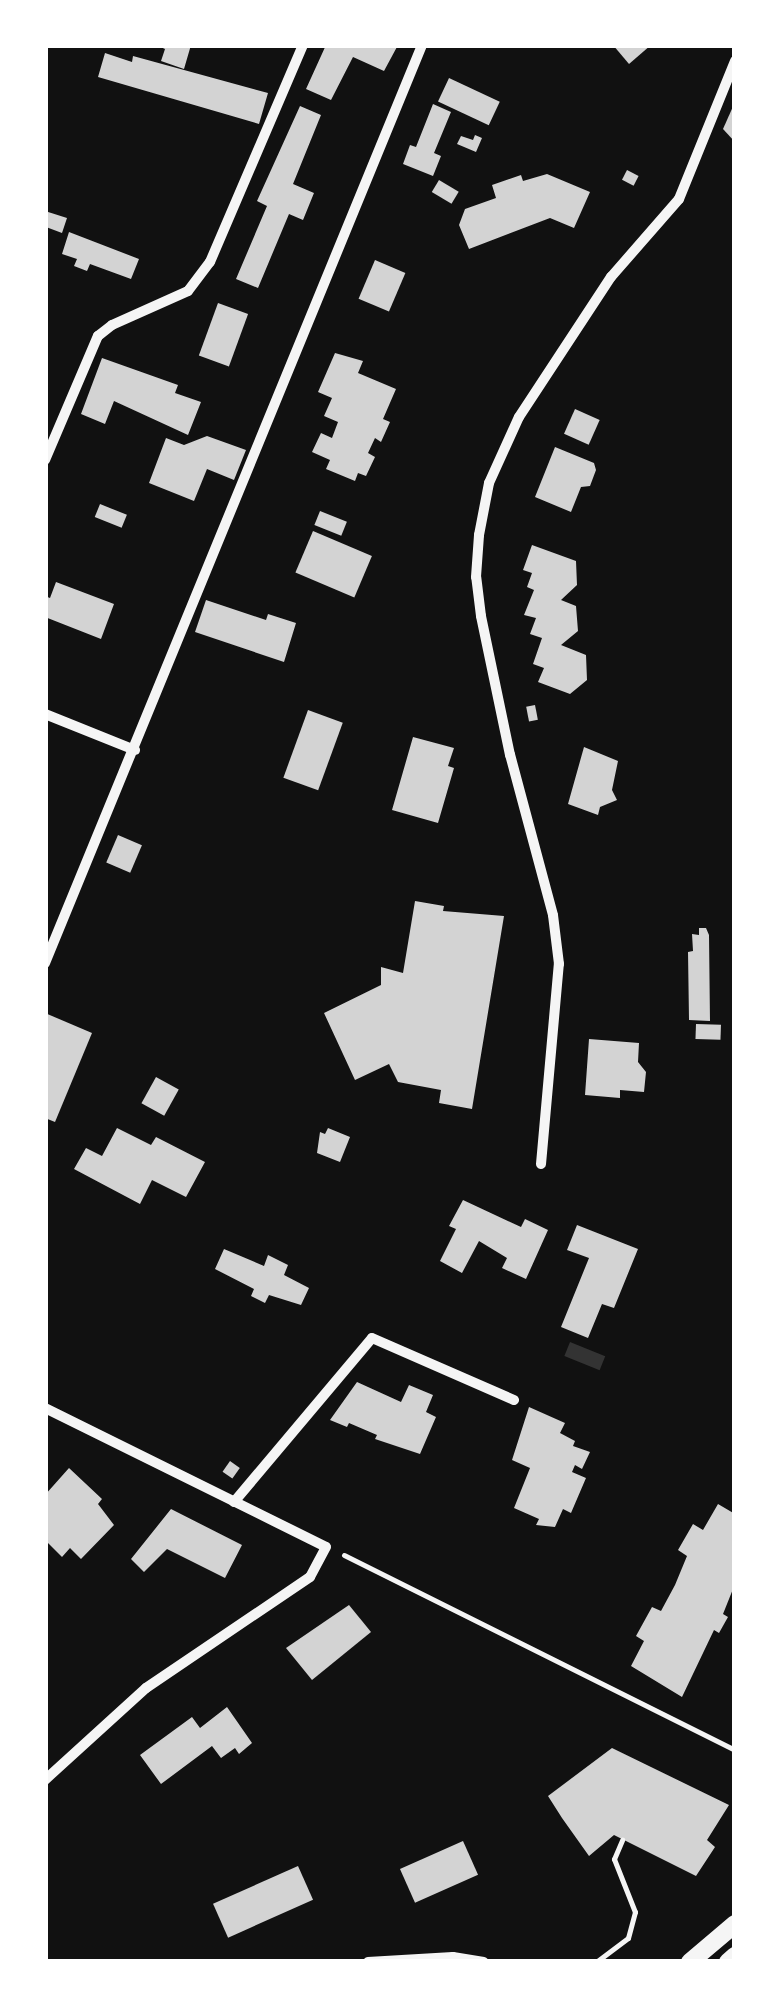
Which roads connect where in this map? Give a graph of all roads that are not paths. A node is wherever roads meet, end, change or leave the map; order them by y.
1 (303, 45) edge
2 (422, 45) edge
3 (735, 61) edge
4 (45, 460) edge
5 (45, 714) edge
6 (134, 750) junction
7 (45, 963) edge
8 (541, 1164) dead end
9 (514, 1400) dead end
10 (45, 1408) edge
11 (234, 1502) junction
12 (45, 1780) edge
13 (735, 1924) edge
14 (735, 1956) edge
15 (368, 1962) edge
16 (484, 1962) edge
17 (690, 1962) edge
18 (728, 1962) edge

1 - 4 street
2 - 6 street
3 - 8 street
5 - 6 street
6 - 7 street
9 - 11 street
10 - 11 street
11 - 12 street
13 - 17 street
14 - 18 street
15 - 16 street

